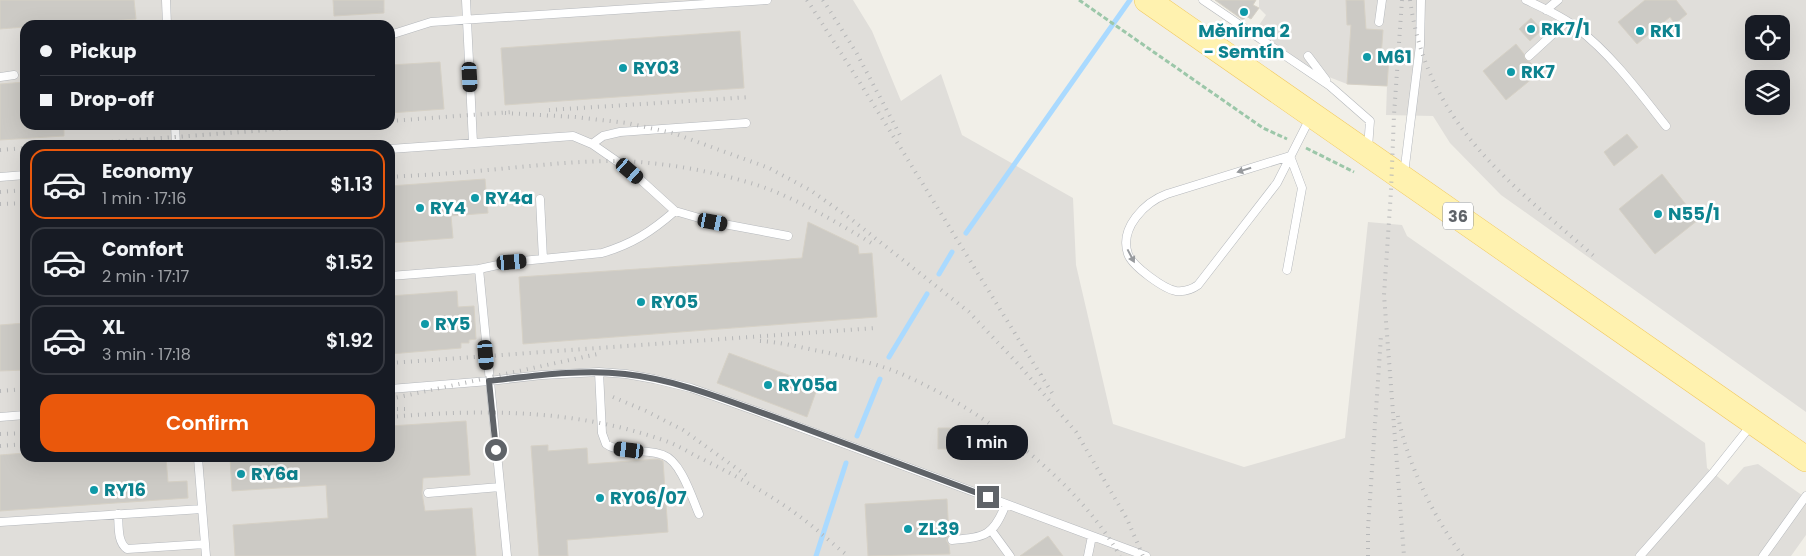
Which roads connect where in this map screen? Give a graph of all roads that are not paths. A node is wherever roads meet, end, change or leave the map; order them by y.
1 (166, 0) edge
2 (466, 0) edge
3 (767, 0) edge
4 (1203, 0) edge
5 (1382, 0) edge
6 (1421, 0) edge
7 (1526, 0) edge
8 (1558, 0) edge
9 (749, 1) edge
10 (703, 2) edge
11 (1155, 5) edge
12 (1546, 10) junction
13 (167, 20) edge
14 (467, 20) junction
15 (1567, 21) junction
16 (1380, 22) dead end
17 (395, 33) edge
18 (1308, 56) dead end
19 (1529, 56) dead end
20 (0, 76) edge
21 (14, 76) dead end
22 (1330, 86) junction
23 (1312, 114) junction
24 (746, 123) dead end
25 (1666, 126) dead end
26 (473, 143) junction
27 (592, 144) junction
28 (395, 149) edge
29 (1290, 156) junction
30 (1362, 163) junction
31 (20, 176) edge
32 (0, 177) edge
33 (1404, 178) junction
34 (540, 199) dead end
35 (675, 211) junction
36 (788, 236) dead end
37 (543, 259) junction
38 (478, 269) junction
39 (1287, 270) dead end
40 (395, 276) edge
41 (599, 372) junction
42 (489, 381) junction
43 (395, 388) edge
44 (20, 415) edge
45 (0, 416) edge
46 (1754, 423) junction
47 (1805, 458) edge
48 (198, 462) edge
49 (500, 487) junction
50 (428, 493) dead end
51 (1806, 496) edge
52 (1006, 504) junction
53 (202, 509) junction
54 (118, 514) junction
55 (699, 514) dead end
56 (0, 522) edge
57 (991, 530) junction
58 (1092, 536) junction
59 (952, 540) dead end
60 (205, 544) junction
61 (206, 556) edge
62 (507, 556) edge
63 (1010, 556) edge
64 (1088, 556) edge
65 (1146, 556) edge
66 (1640, 556) edge
67 (1763, 556) edge

1 - 13 lane
2 - 14 lane
3 - 9 lane
4 - 22 lane
5 - 16 lane
6 - 33 lane
7 - 12 lane
8 - 12 lane
9 - 10 lane
10 - 14 lane
11 - 23 main road, 36
12 - 15 lane
14 - 17 lane
14 - 26 lane
15 - 19 lane
15 - 25 lane
18 - 22 lane
20 - 21 lane
22 - 30 lane
23 - 29 lane
23 - 30 main road, 36
24 - 27 lane
26 - 27 lane
26 - 28 lane
27 - 35 lane
29 -> 29 lane
29 - 39 lane
30 - 33 main road, 36
31 - 32 lane
33 - 46 main road, 36
34 - 37 lane
35 - 36 lane
35 - 37 lane
37 - 38 lane
38 - 40 lane
38 - 42 lane
41 - 42 lane
41 - 52 lane
41 - 55 lane
42 - 43 lane
42 - 49 lane
44 - 45 lane
46 - 47 main road, 36
46 - 66 lane
48 - 53 lane
49 - 50 lane
49 - 62 lane
51 - 67 lane
52 - 57 lane
52 - 58 lane
53 - 54 lane
53 - 60 lane
54 - 56 lane
54 - 60 lane
57 - 59 lane
57 - 63 lane
58 - 64 lane
58 - 65 lane
60 - 61 lane

